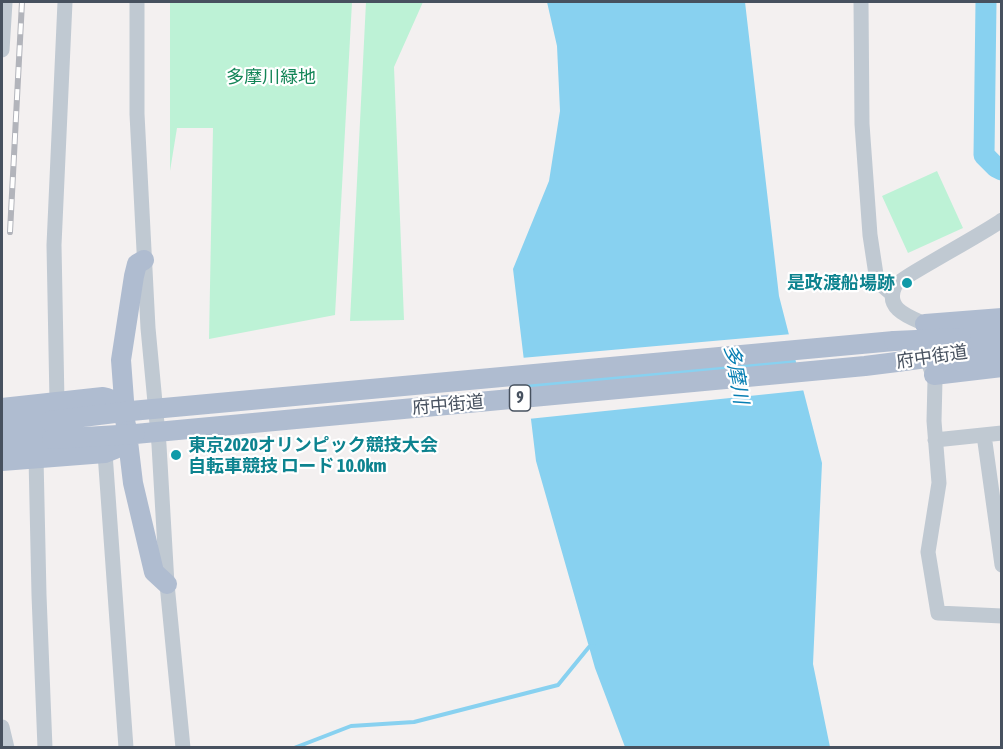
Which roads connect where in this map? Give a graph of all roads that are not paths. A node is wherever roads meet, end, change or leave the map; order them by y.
1 (5, 2) edge
2 (66, 2) edge
3 (137, 2) edge
4 (861, 2) edge
5 (2, 50) edge
6 (1002, 220) edge
7 (144, 260) junction
8 (892, 294) junction
9 (1002, 318) edge
10 (925, 324) junction
11 (1002, 334) edge
12 (962, 346) junction
13 (1002, 348) edge
14 (1002, 367) edge
15 (934, 375) junction
16 (123, 379) junction
17 (104, 397) junction
18 (2, 408) edge
19 (165, 408) junction
20 (53, 421) junction
21 (130, 423) junction
22 (2, 425) edge
23 (167, 431) junction
24 (1002, 433) edge
25 (984, 435) junction
26 (935, 440) junction
27 (2, 442) edge
28 (110, 451) junction
29 (36, 457) junction
30 (2, 461) edge
31 (131, 466) junction
32 (1002, 565) edge
33 (167, 584) junction
34 (1002, 616) edge
35 (2, 727) edge
36 (7, 747) edge
37 (45, 747) edge
38 (126, 747) edge
39 (183, 747) edge

1 - 5 street
2 - 20 street
3 - 7 street
4 - 8 street
6 - 8 street
7 - 16 main road
7 - 19 street
8 - 10 street
9 - 10 main road
10 - 15 street
11 - 12 main road, 府中街道 / 9
12 - 13 main road, 府中街道 / 9
12 - 19 main road, 府中街道 / 9, bridge
12 - 23 main road, 府中街道 / 9, bridge
14 - 15 main road
15 - 26 street
16 - 17 main road
16 - 21 main road
17 - 20 main road
17 - 21 main road
18 - 20 main road
19 - 21 main road, 府中街道 / 9
19 - 23 street
20 - 21 main road, 府中街道 / 9, bridge
20 - 22 main road, 府中街道 / 9
20 - 27 main road, 府中街道 / 9
21 - 23 main road, 府中街道 / 9
21 - 28 main road
21 - 31 main road
23 - 33 street
24 - 25 street
25 - 26 street
25 - 32 street
26 - 34 street
28 - 29 main road
28 - 31 main road
28 - 38 street
29 - 30 main road
29 - 37 street
31 - 33 main road
33 - 39 street
35 - 36 street

